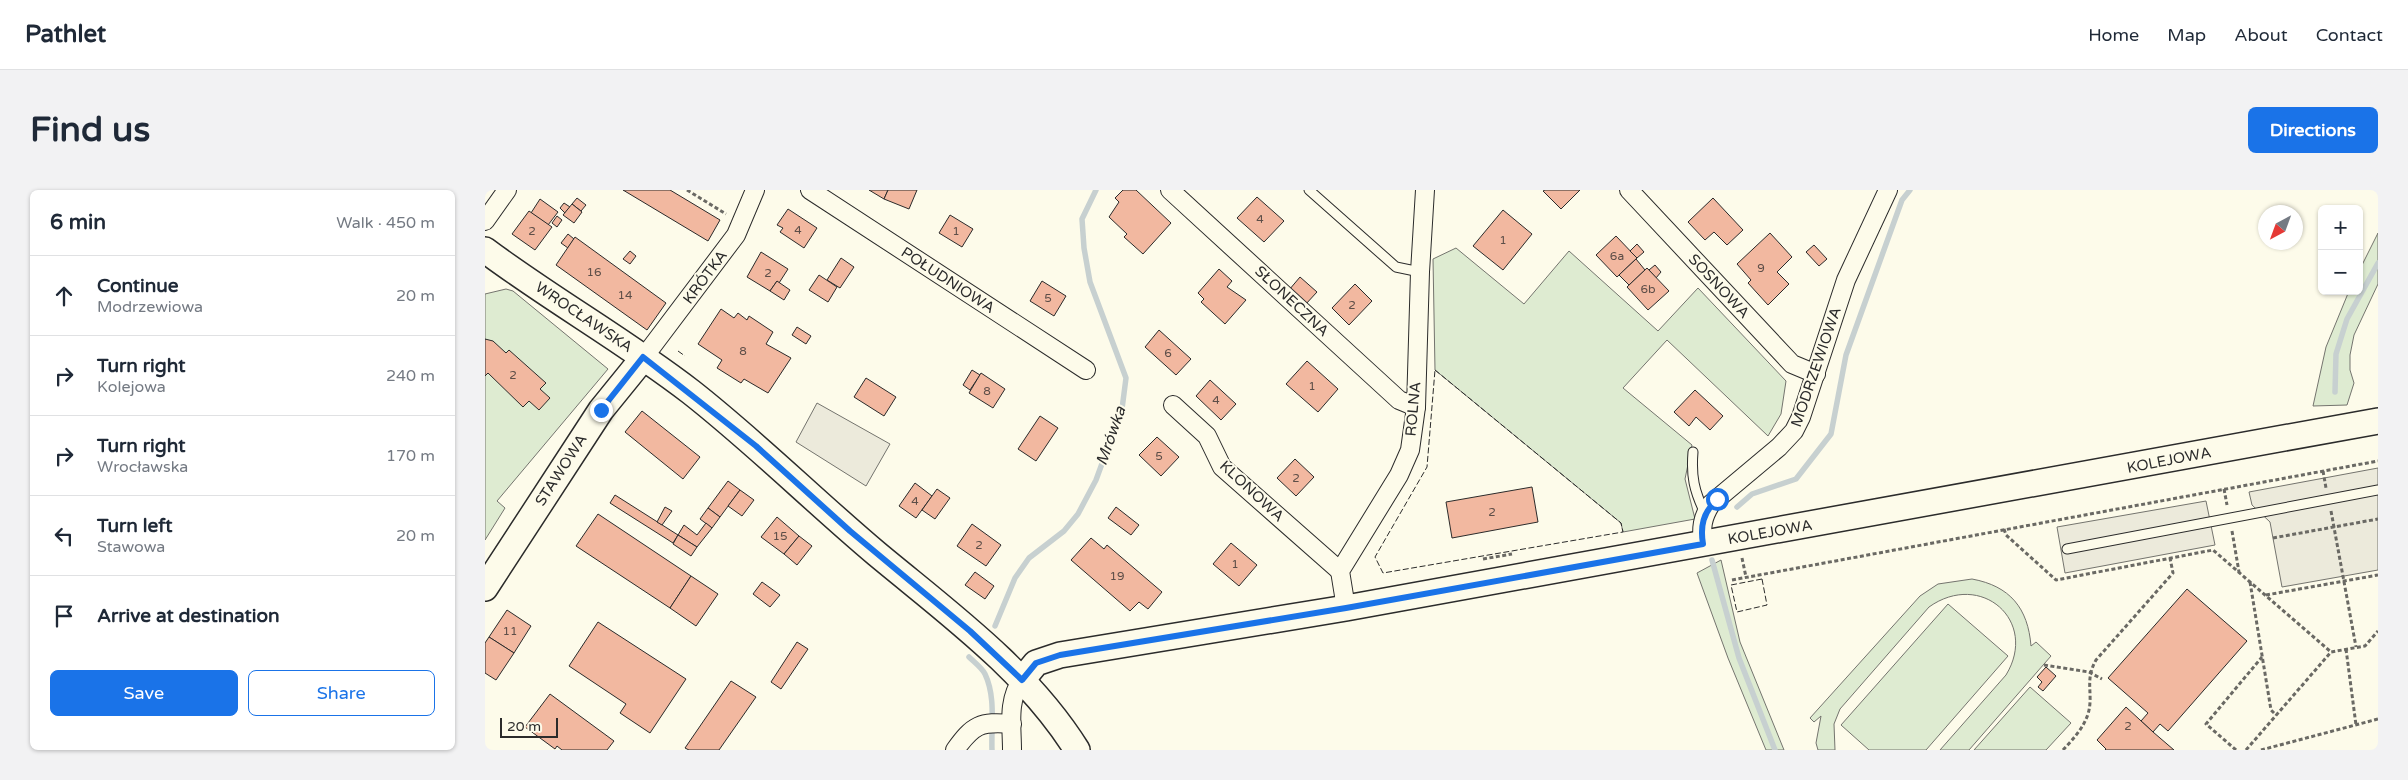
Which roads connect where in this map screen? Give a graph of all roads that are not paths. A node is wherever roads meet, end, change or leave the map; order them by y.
1 (507, 190) edge
2 (755, 190) edge
3 (810, 190) edge
4 (1171, 190) edge
5 (1309, 190) edge
6 (1425, 190) edge
7 (1629, 190) edge
8 (1888, 190) edge
9 (485, 221) edge
10 (485, 251) edge
11 (1419, 272) junction
12 (643, 357) junction
13 (1086, 370) dead end
14 (1816, 374) junction
15 (1173, 404) dead end
16 (1416, 407) junction
17 (2378, 421) edge
18 (1693, 452) dead end
19 (2378, 490) edge
20 (1705, 514) junction
21 (1703, 544) junction
22 (2067, 549) dead end
23 (1340, 571) junction
24 (485, 588) edge
25 (1346, 608) junction
26 (1022, 680) junction
27 (998, 723) junction
28 (955, 750) edge
29 (1012, 750) edge
30 (1077, 750) edge

1 - 9 street
2 - 12 street, KRÓTKA
3 - 13 street, POŁUDNIOWA
4 - 16 street, SŁONECZNA
5 - 11 lane
6 - 11 street, ROLNA
7 - 14 street, SOSNOWA
8 - 14 street, MODRZEWIOWA
10 - 12 street, WROCŁAWSKA
11 - 16 street, ROLNA
12 - 24 street, STAWOWA
12 - 26 street, WROCŁAWSKA
14 - 20 street, MODRZEWIOWA
15 - 23 street, KLONOWA
16 - 23 street, ROLNA
17 - 21 street, KOLEJOWA
18 - 20 lane
19 - 22 lane
20 - 21 street
21 - 25 street, KOLEJOWA
23 - 25 street
25 - 26 street, KOLEJOWA
26 - 27 street
26 - 30 street, WROCŁAWSKA
27 - 28 street
27 - 29 street

